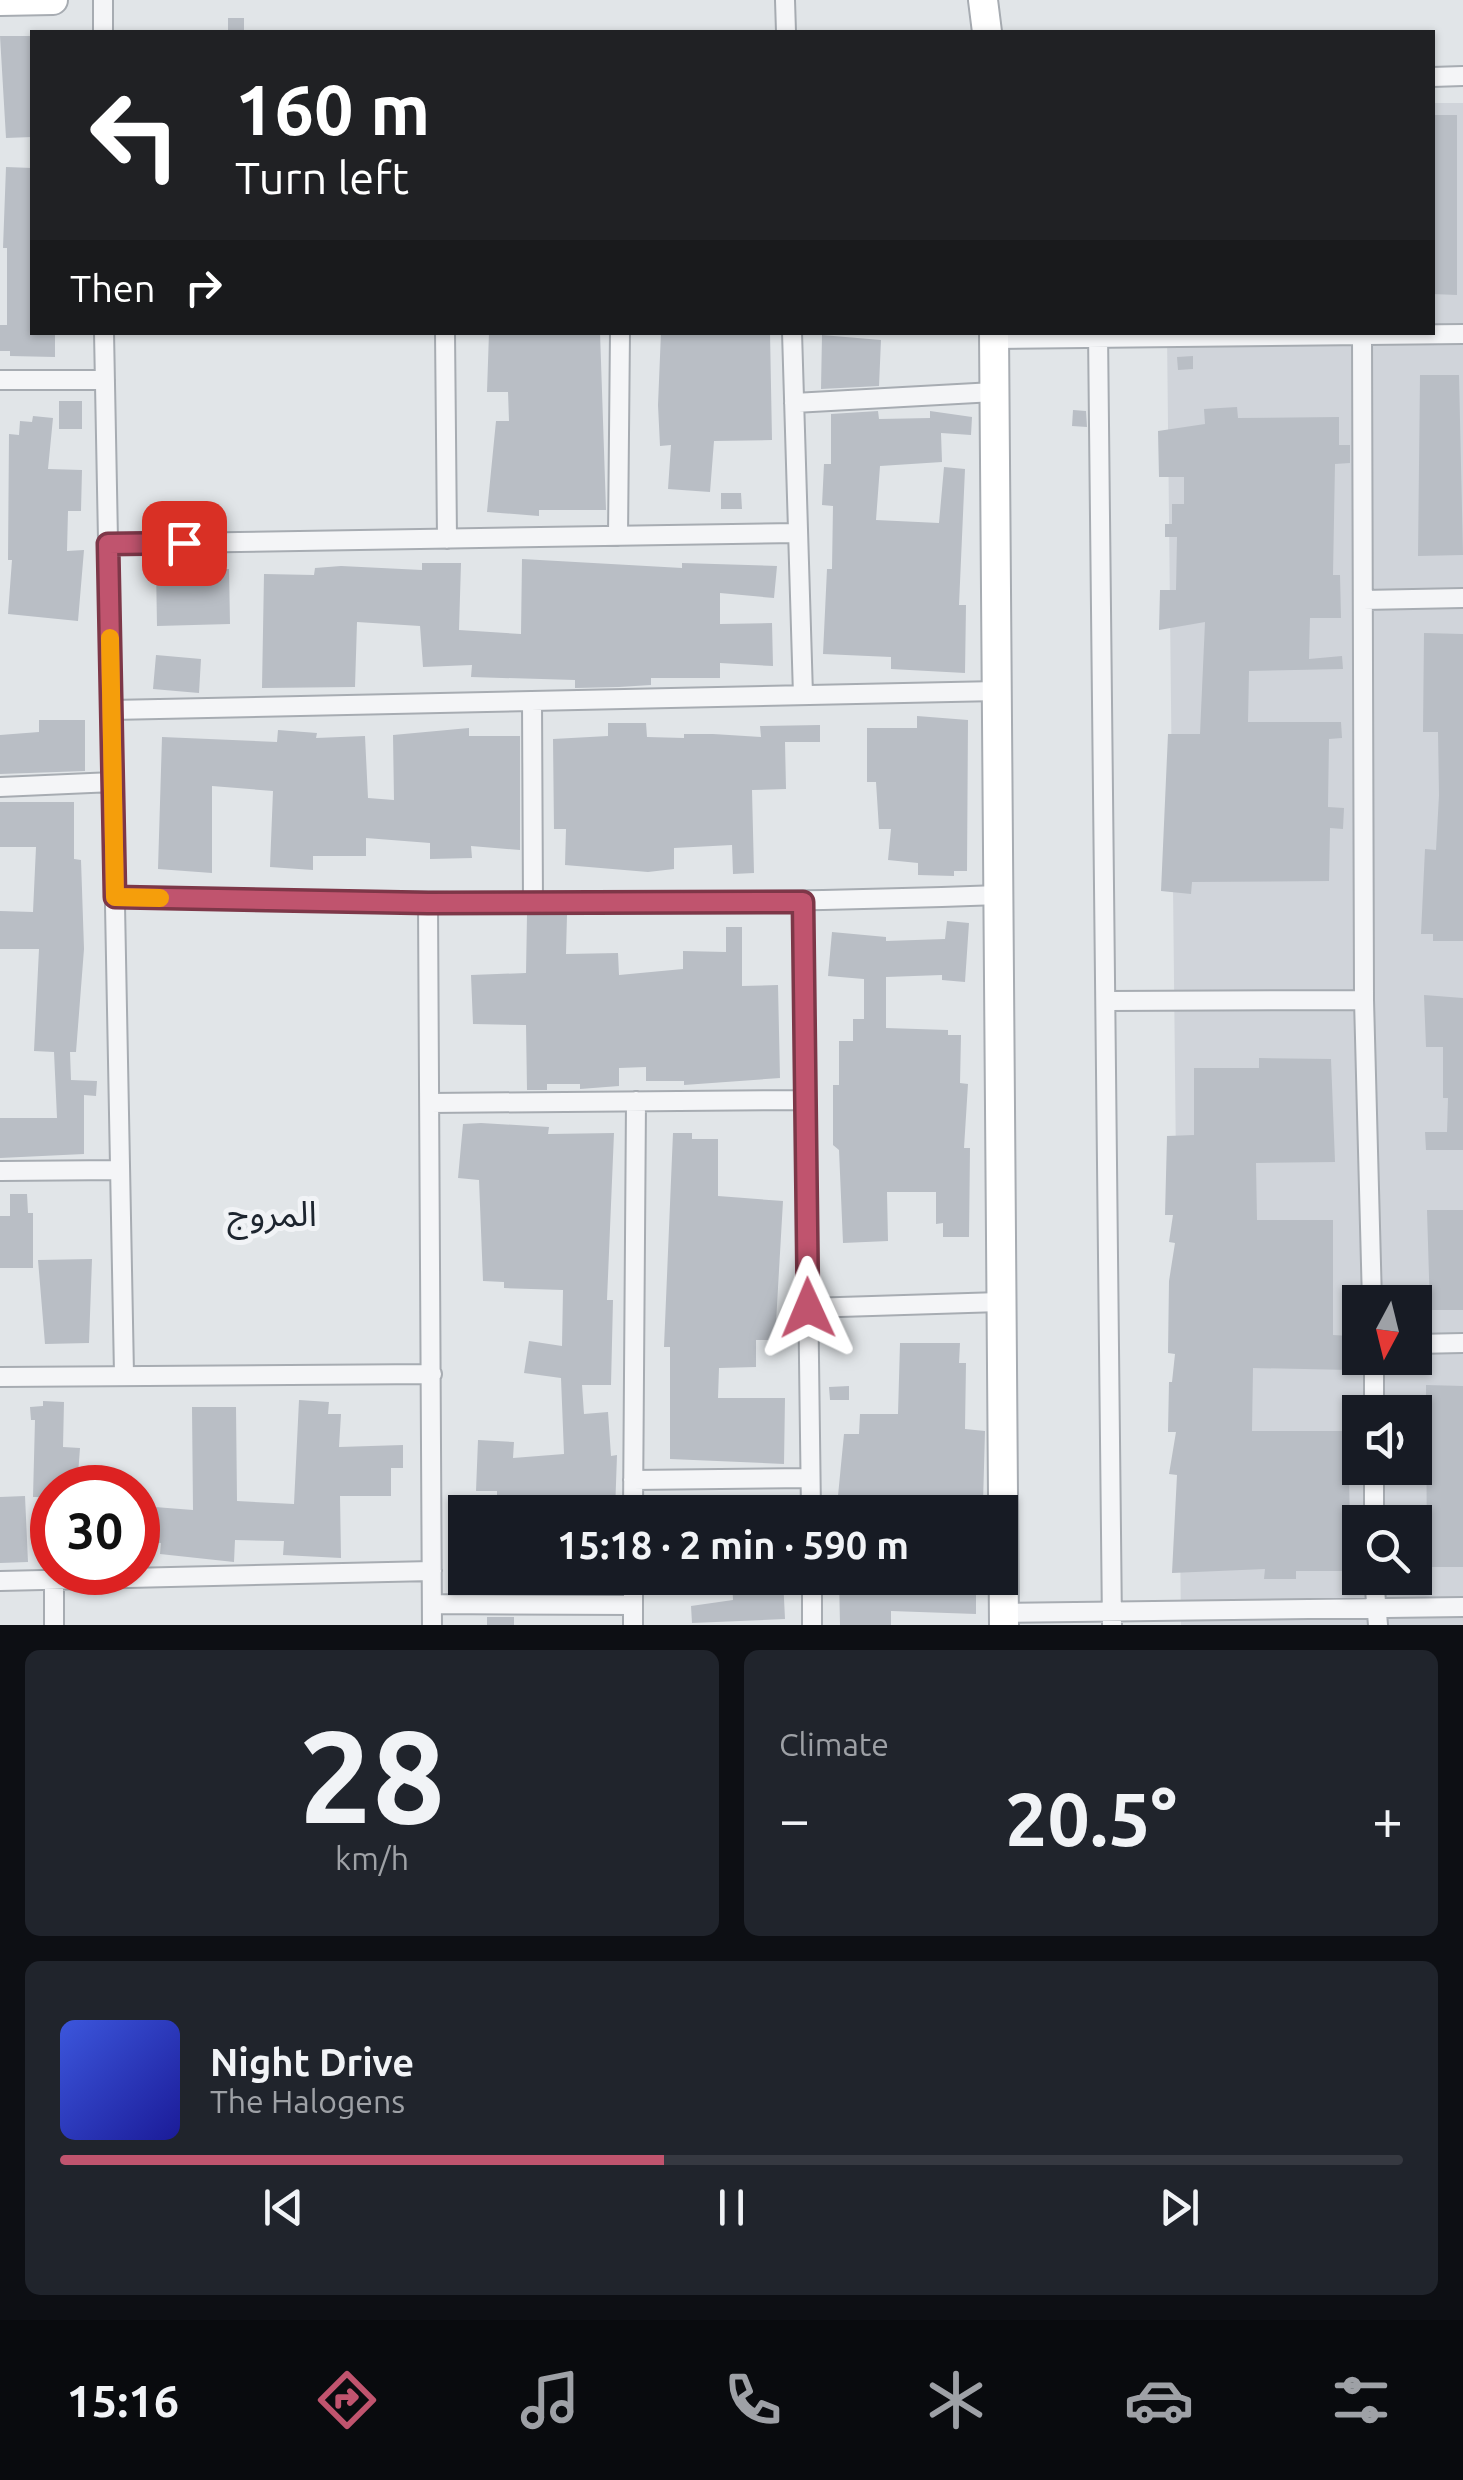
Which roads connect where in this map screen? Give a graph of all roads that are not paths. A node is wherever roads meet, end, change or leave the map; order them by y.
1 (53, 0) edge
2 (103, 0) edge
3 (785, 0) edge
4 (983, 0) edge
5 (0, 1) edge
6 (103, 30) edge
7 (786, 30) edge
8 (987, 30) edge
9 (1435, 76) edge
10 (1463, 76) edge
11 (1435, 334) edge
12 (1463, 334) edge
13 (104, 335) edge
14 (446, 335) edge
15 (620, 335) edge
16 (792, 335) edge
17 (1230, 335) edge
18 (1362, 335) edge
19 (994, 336) edge
20 (1098, 336) edge
21 (0, 380) edge
22 (105, 380) junction
23 (994, 392) junction
24 (794, 403) junction
25 (798, 533) junction
26 (618, 536) junction
27 (447, 539) junction
28 (108, 544) junction
29 (1463, 598) edge
30 (1363, 600) junction
31 (998, 691) junction
32 (803, 694) junction
33 (532, 701) junction
34 (112, 710) junction
35 (113, 782) junction
36 (0, 787) edge
37 (998, 895) junction
38 (115, 897) junction
39 (803, 902) junction
40 (428, 903) junction
41 (534, 903) junction
42 (1364, 1000) junction
43 (1107, 1001) junction
44 (806, 1100) junction
45 (636, 1101) junction
46 (430, 1103) junction
47 (120, 1170) junction
48 (0, 1171) edge
49 (1372, 1285) edge
50 (1000, 1302) junction
51 (808, 1308) junction
52 (1463, 1343) edge
53 (1432, 1344) edge
54 (124, 1374) junction
55 (432, 1374) junction
56 (0, 1377) edge
57 (810, 1478) junction
58 (632, 1480) junction
59 (632, 1495) edge
60 (810, 1495) edge
61 (432, 1572) junction
62 (160, 1578) edge
63 (30, 1580) edge
64 (0, 1581) edge
65 (54, 1595) edge
66 (633, 1595) edge
67 (812, 1595) edge
68 (1375, 1595) edge
69 (432, 1604) junction
70 (633, 1604) junction
71 (1463, 1607) edge
72 (1112, 1618) edge
73 (1004, 1619) edge
74 (1376, 1620) edge
75 (54, 1625) edge
76 (432, 1625) edge
77 (633, 1625) edge
78 (812, 1625) edge

1 - 5 street
2 - 6 street
3 - 7 street
4 - 8 street
9 - 10 street
11 - 12 street
13 - 22 street
14 - 27 street
15 - 26 street
16 - 24 street
17 - 20 street
18 - 30 street
19 - 20 street
19 - 23 street
20 - 43 street
21 - 22 street
22 - 28 street
23 - 24 street
23 - 31 street
24 - 25 street
25 - 26 street
25 - 32 street
26 - 27 street
27 - 28 street
28 - 34 street
29 - 30 street
30 - 42 street
31 - 32 street
31 - 37 street
32 - 33 street
33 - 34 street
33 - 41 street
34 - 35 street
35 - 36 street
35 - 38 street
37 - 39 street
37 - 50 street
38 - 40 street
38 - 47 street
39 - 41 street
39 - 44 street
40 - 41 street
40 - 46 street
42 - 43 street
42 - 49 street
43 - 72 street
44 - 45 street
44 - 51 street
45 - 46 street
45 - 58 street
46 - 55 street
47 - 48 street
47 - 54 street
50 - 51 street
50 - 73 street
51 - 57 street
52 - 53 street
54 - 55 street
54 - 56 street
55 - 61 street
57 - 58 street
57 - 60 street
58 - 59 street
61 - 62 street
61 - 69 street
63 - 64 street
65 - 75 street
66 - 70 street
67 - 78 street
68 - 74 street
69 - 70 street
69 - 76 street
70 - 77 street
71 - 74 street
72 - 73 street
72 - 74 street

